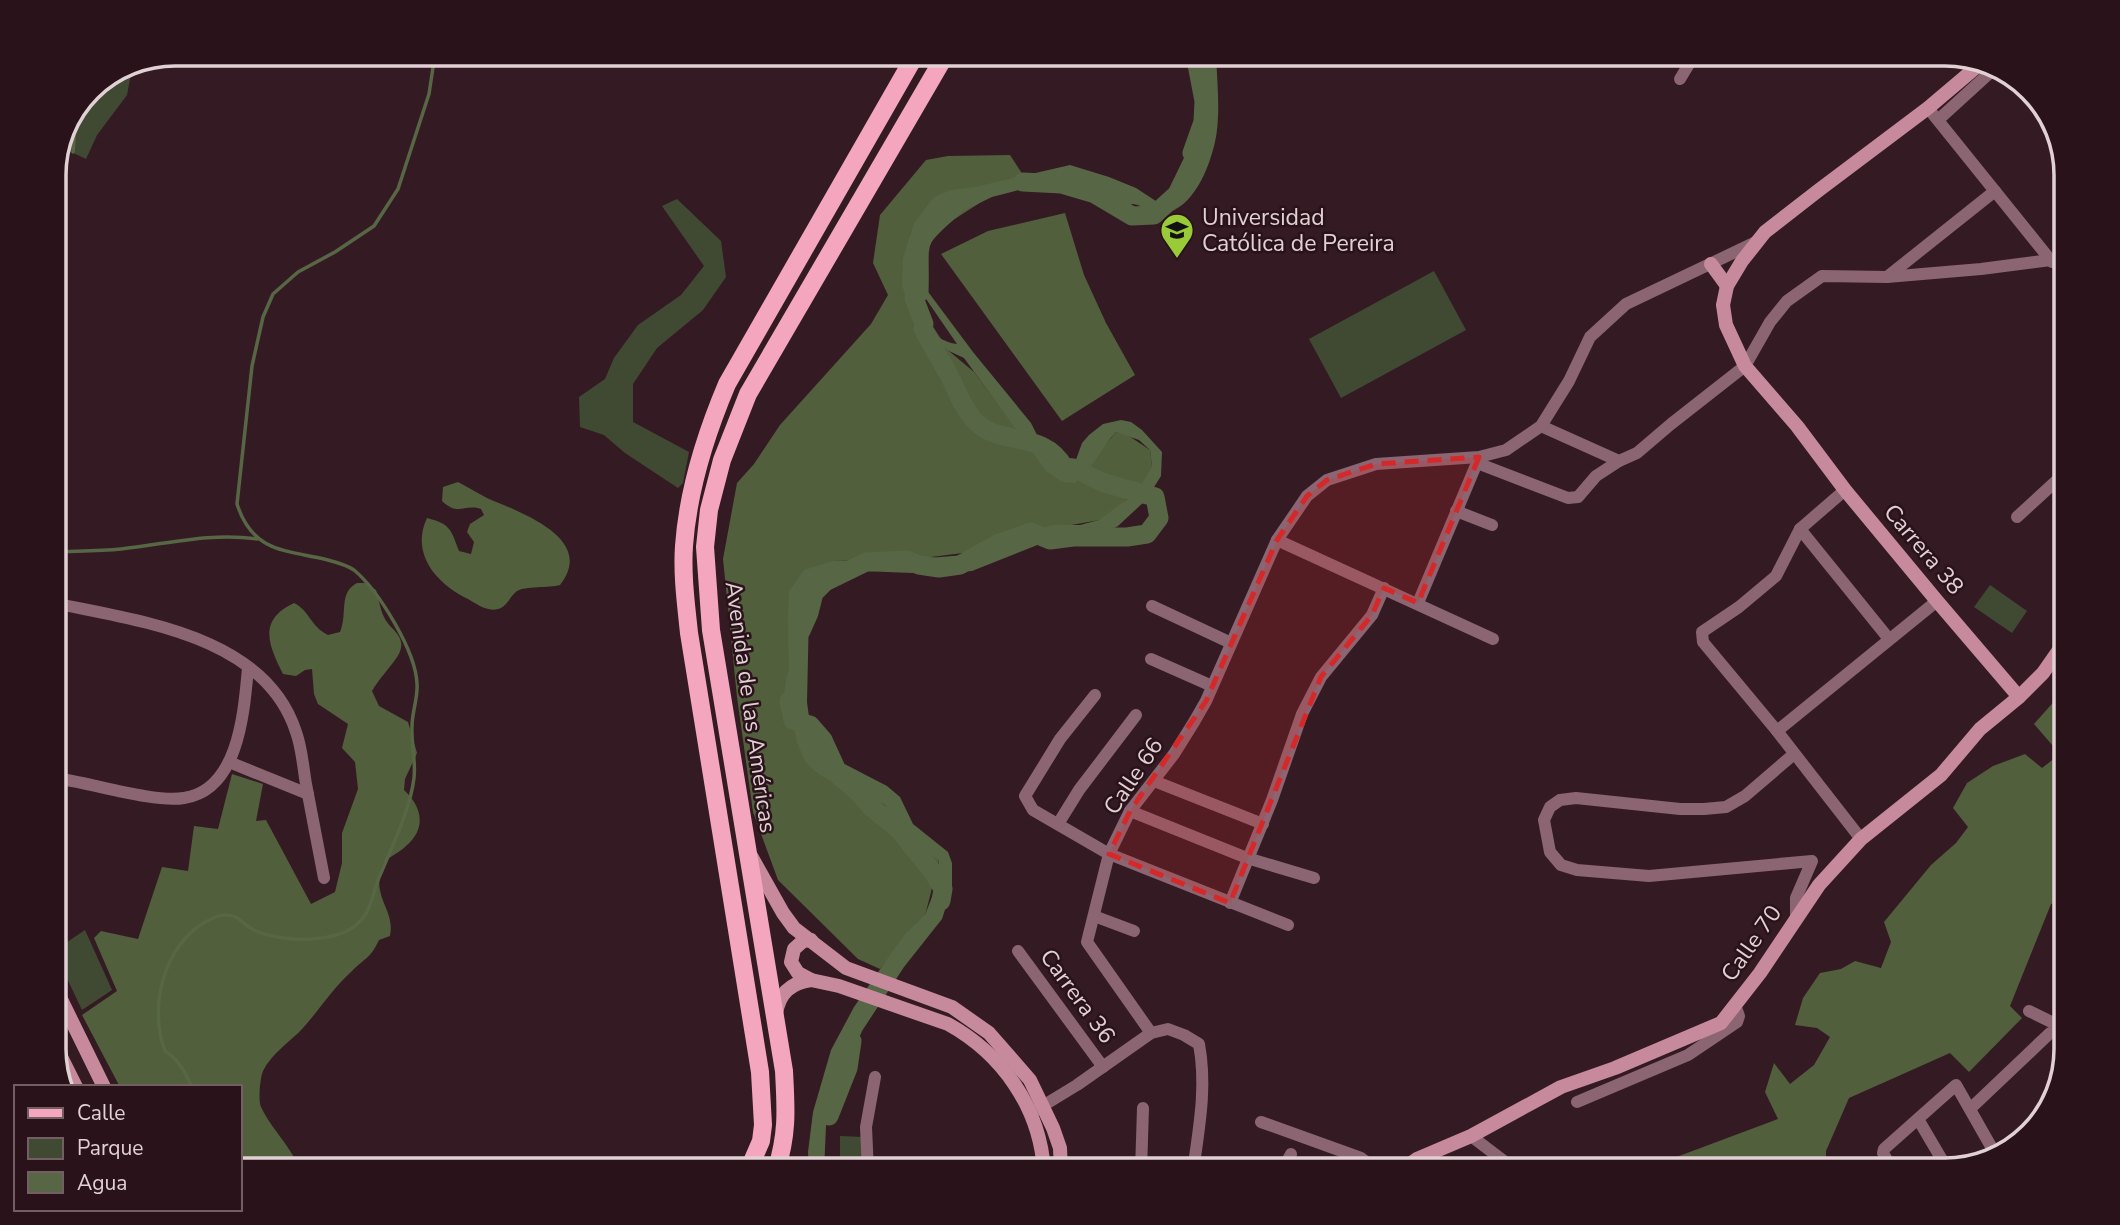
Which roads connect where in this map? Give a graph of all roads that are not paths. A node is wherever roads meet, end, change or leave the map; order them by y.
1 (909, 66) edge
2 (939, 66) edge
3 (1687, 66) edge
4 (1973, 70) edge
5 (1987, 75) edge
6 (1679, 79) dead end
7 (1928, 108) junction
8 (1938, 120) junction
9 (1994, 191) junction
10 (1756, 242) junction
11 (2053, 254) edge
12 (2053, 261) edge
13 (1711, 264) junction
14 (1887, 277) junction
15 (1727, 286) junction
16 (1745, 366) junction
17 (1541, 426) junction
18 (1478, 460) junction
19 (1619, 461) junction
20 (2053, 484) edge
21 (1845, 490) junction
22 (1456, 511) junction
23 (2017, 517) dead end
24 (1492, 525) dead end
25 (1800, 529) junction
26 (1277, 540) junction
27 (1384, 587) junction
28 (1937, 601) junction
29 (1418, 603) junction
30 (67, 606) edge
31 (1152, 606) dead end
32 (1493, 639) dead end
33 (1889, 639) junction
34 (1231, 643) junction
35 (2054, 658) edge
36 (1151, 659) dead end
37 (248, 668) junction
38 (1212, 686) junction
39 (1095, 695) dead end
40 (2019, 697) junction
41 (1136, 715) dead end
42 (1777, 732) junction
43 (707, 738) junction
44 (728, 738) junction
45 (1794, 754) junction
46 (229, 762) junction
47 (67, 780) edge
48 (1154, 781) junction
49 (308, 794) junction
50 (1130, 811) junction
51 (1058, 824) junction
52 (1263, 824) junction
53 (1861, 839) junction
54 (747, 849) junction
55 (1109, 854) junction
56 (1247, 858) junction
57 (324, 878) dead end
58 (1314, 878) dead end
59 (1230, 902) junction
60 (1094, 915) junction
61 (1796, 919) junction
62 (1288, 925) dead end
63 (1134, 931) dead end
64 (811, 940) junction
65 (1018, 951) dead end
66 (811, 980) junction
67 (1735, 1005) junction
68 (2029, 1011) dead end
69 (67, 1012) edge
70 (776, 1020) junction
71 (2054, 1023) edge
72 (1152, 1033) junction
73 (2050, 1033) dead end
74 (1104, 1067) junction
75 (875, 1077) dead end
76 (103, 1085) edge
77 (1577, 1102) dead end
78 (1143, 1108) dead end
79 (1970, 1109) junction
80 (1036, 1110) junction
81 (1917, 1119) junction
82 (1261, 1122) dead end
83 (1471, 1136) junction
84 (1992, 1147) edge
85 (1292, 1154) dead end
86 (754, 1158) edge
87 (780, 1158) edge
88 (868, 1158) edge
89 (1043, 1158) edge
90 (1060, 1158) edge
91 (1141, 1158) edge
92 (1195, 1158) edge
93 (1290, 1158) edge
94 (1361, 1158) edge
95 (1418, 1158) edge
96 (1500, 1158) edge
97 (1886, 1158) edge
98 (1941, 1158) edge

1 - 43 main road, Avenida de las Américas
2 - 44 main road, Avenida de las Américas
3 - 6 street
4 - 7 main road
5 - 8 street
7 - 8 street
7 - 10 main road
8 - 9 street
9 - 11 street
9 - 14 street
10 - 13 street
10 - 15 main road
12 - 14 street
13 - 15 main road
13 - 17 street
14 - 16 street
15 - 16 main road, Carrera 38
16 - 19 street
16 - 21 main road, Carrera 38
17 - 18 street
17 - 19 street
18 - 19 street
18 - 22 street
18 - 26 street, Calle 66
20 - 23 street
21 - 25 street
21 - 28 main road, Carrera 38
22 - 24 street
22 - 29 street
25 - 33 street
25 - 42 street
26 - 27 street
26 - 34 street, Calle 66
27 - 29 street
27 - 52 street
28 - 33 street
28 - 40 main road, Carrera 38
29 - 32 street
30 - 37 street
31 - 34 street
33 - 42 street
34 - 38 street, Calle 66
35 - 40 main road, Calle 70
36 - 38 street
37 - 46 street
37 - 49 street
38 - 48 street, Calle 66
39 - 51 street
40 - 53 main road, Calle 70
41 - 51 street
42 - 45 street
43 - 44 main road
43 - 86 main road, Avenida de las Américas
44 - 54 main road, Avenida de las Américas
45 - 53 street
45 - 61 street
46 - 47 street
46 - 49 street
48 - 50 street, Calle 66
48 - 52 street
49 - 57 street
50 - 55 street, Calle 66
50 - 56 street
51 - 55 street
52 - 56 street
53 - 61 main road, Calle 70
54 - 64 main road
54 - 70 main road, Avenida de las Américas
55 - 59 street
55 - 60 street, Calle 66
56 - 58 street
56 - 59 street
59 - 62 street
60 - 63 street
60 - 72 street, Calle 66
61 - 67 main road, Calle 70
64 - 66 main road
64 - 80 main road
65 - 74 street, Carrera 36
66 - 70 main road
66 - 80 main road
67 - 77 street
67 - 83 main road, Calle 70
68 - 71 street
69 - 76 main road
70 - 87 main road, Avenida de las Américas
72 - 74 street
72 - 92 street
73 - 79 street
74 - 80 street
75 - 88 street
78 - 91 street
79 - 81 street
79 - 84 street
80 - 89 main road
80 - 90 main road
81 - 97 street
81 - 98 street
82 - 94 street
83 - 95 main road, Calle 70
83 - 96 street
85 - 93 street

